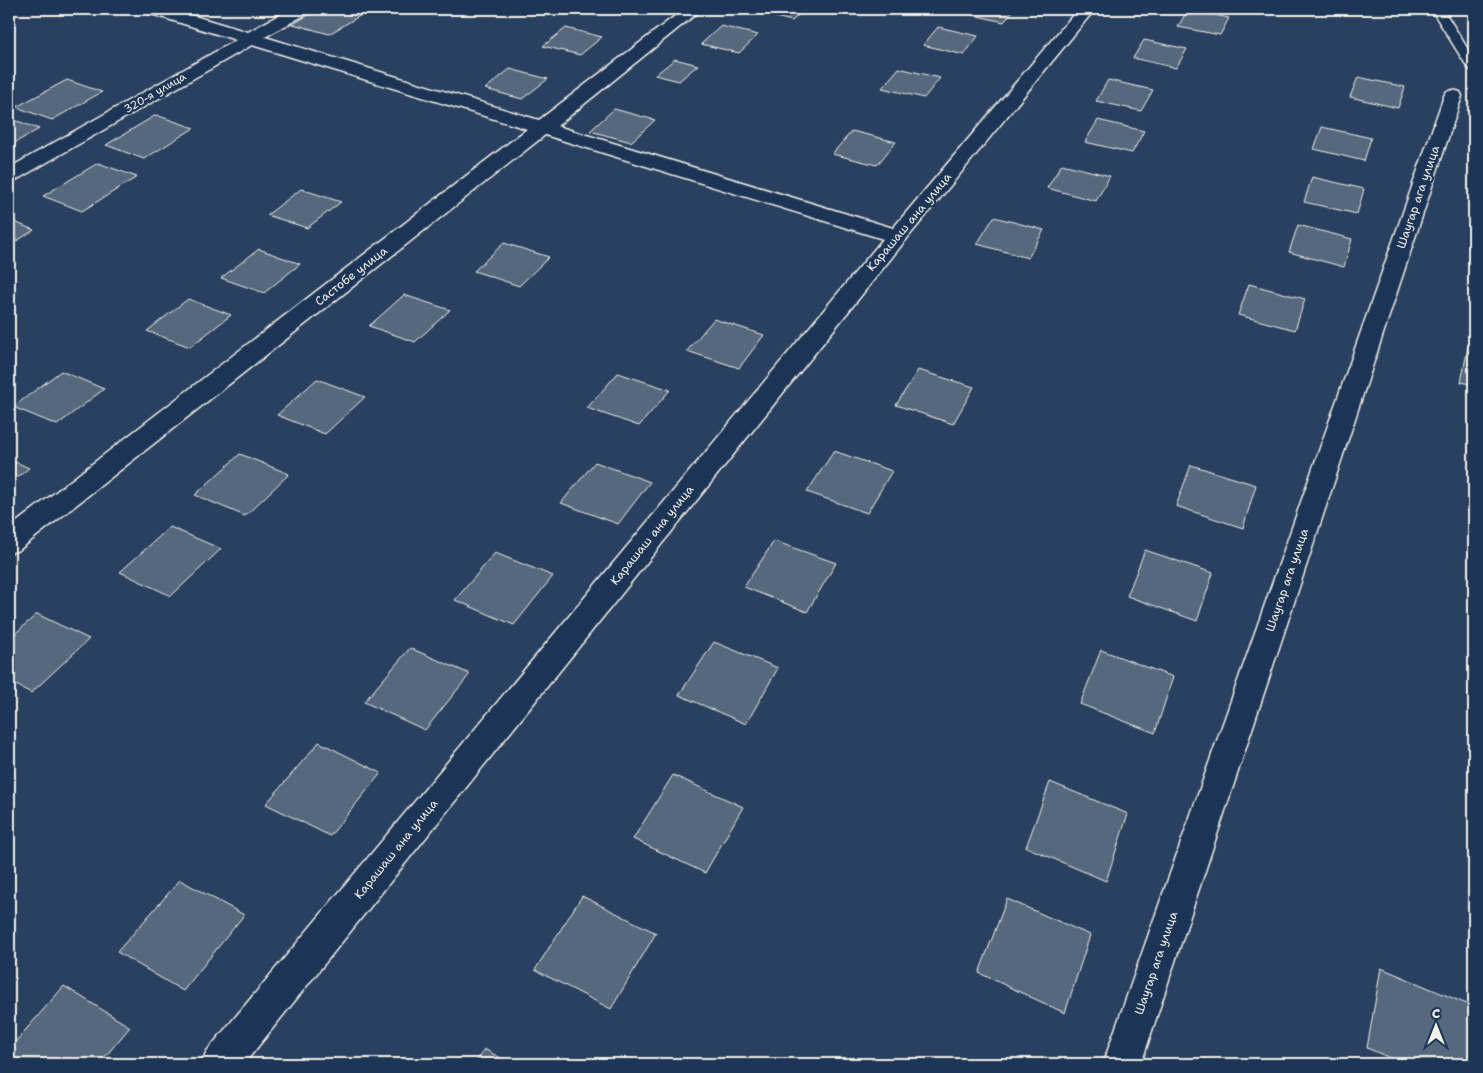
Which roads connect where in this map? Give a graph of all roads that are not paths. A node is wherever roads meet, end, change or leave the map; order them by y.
1 (154, 9) edge
2 (302, 9) edge
3 (694, 9) edge
4 (1087, 9) edge
5 (1437, 9) edge
6 (250, 39) junction
7 (1474, 68) edge
8 (1453, 96) dead end
9 (540, 128) junction
10 (9, 176) edge
11 (897, 236) junction
12 (9, 543) edge
13 (220, 1064) edge
14 (1122, 1064) edge

1 - 6 street
2 - 6 street, 320-я улица
3 - 9 street, Састобе улица
4 - 11 street, Карашаш ана улица
5 - 7 lane
6 - 9 street
6 - 10 street, 320-я улица
8 - 14 street, Шаугар ага улица
9 - 11 street
9 - 12 street, Састобе улица
11 - 13 street, Карашаш ана улица

